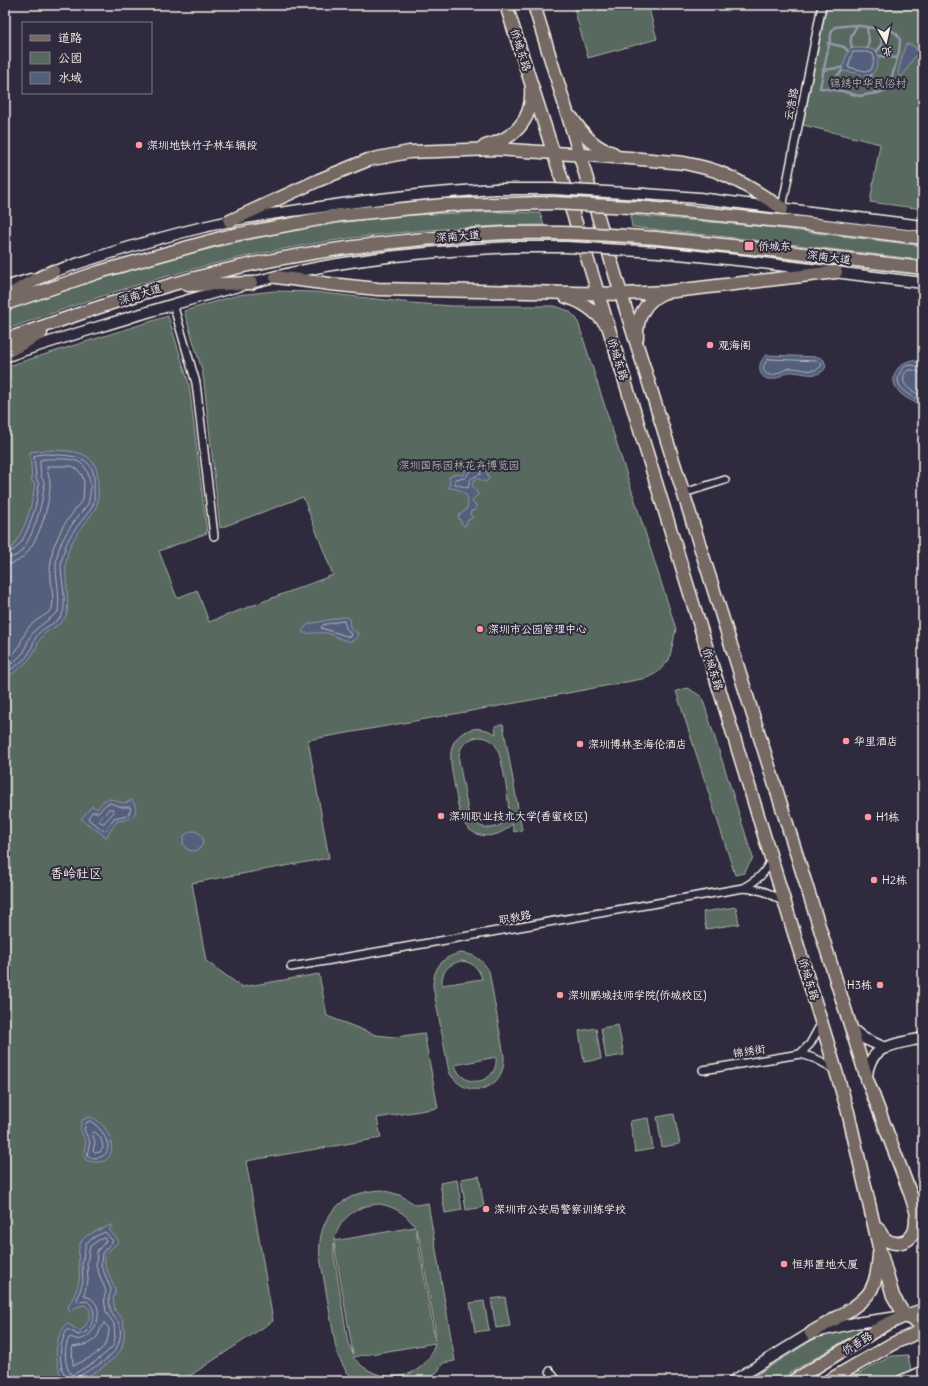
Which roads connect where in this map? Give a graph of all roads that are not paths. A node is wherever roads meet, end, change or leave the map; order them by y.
1 (506, 5) edge
2 (534, 5) edge
3 (822, 5) edge
4 (531, 80) junction
5 (566, 109) junction
6 (466, 150) junction
7 (553, 153) junction
8 (580, 154) junction
9 (630, 158) junction
10 (782, 208) junction
11 (230, 221) junction
12 (923, 226) edge
13 (923, 238) edge
14 (923, 268) edge
15 (53, 271) junction
16 (836, 272) junction
17 (276, 277) junction
18 (251, 283) junction
19 (923, 283) edge
20 (5, 287) edge
21 (161, 288) junction
22 (666, 292) junction
23 (555, 294) junction
24 (598, 294) junction
25 (621, 294) junction
26 (5, 298) edge
27 (5, 304) edge
28 (173, 304) junction
29 (74, 315) junction
30 (608, 327) junction
31 (5, 340) edge
32 (637, 345) junction
33 (5, 353) edge
34 (5, 357) edge
35 (725, 480) dead end
36 (684, 493) junction
37 (214, 536) dead end
38 (772, 858) junction
39 (743, 888) junction
40 (786, 905) junction
41 (291, 967) dead end
42 (822, 1022) junction
43 (851, 1028) junction
44 (923, 1038) edge
45 (885, 1048) junction
46 (800, 1054) junction
47 (703, 1070) dead end
48 (837, 1072) junction
49 (867, 1079) junction
50 (871, 1212) junction
51 (916, 1212) junction
52 (923, 1232) edge
53 (879, 1247) junction
54 (923, 1310) edge
55 (905, 1316) junction
56 (923, 1325) edge
57 (923, 1330) edge
58 (811, 1333) junction
59 (923, 1370) edge
60 (550, 1371) dead end
61 (840, 1376) edge
62 (557, 1381) edge
63 (733, 1381) edge
64 (793, 1381) edge
65 (828, 1381) edge
66 (901, 1381) edge

1 - 4 main road, 侨城东路
2 - 5 main road, 侨城东路
3 - 10 street, 云浩路
4 - 6 main road
4 - 7 main road, 侨城东路
5 - 8 main road, 侨城东路
5 - 9 main road
6 - 7 main road
6 - 11 main road
7 - 8 main road
7 - 24 main road, 侨城东路
8 - 9 main road
8 - 25 main road, 侨城东路
9 - 10 main road
10 - 11 main road, bridge
10 - 12 main road
11 - 15 main road
13 - 27 main road, bridge
14 - 21 main road, 深南大道, bridge
15 - 20 main road
15 - 26 main road
16 - 17 main road, bridge
16 - 19 main road
16 - 22 main road
17 - 18 main road
17 - 23 main road
18 - 21 main road
18 - 28 main road
21 - 29 main road, 深南大道
22 - 25 main road
22 - 32 main road
23 - 24 main road
23 - 30 main road
24 - 25 main road
24 - 30 main road, 侨城东路
25 - 32 main road, 侨城东路
28 - 34 main road
28 - 37 street
29 - 31 main road, 深南大道
29 - 33 main road
30 - 38 main road, 侨城东路
32 - 36 main road, 侨城东路
35 - 36 street
36 - 43 main road, 侨城东路
38 - 39 street, 职教路
38 - 40 main road, 侨城东路
39 - 40 street, 职教路
39 - 41 street, 职教路
40 - 42 main road, 侨城东路
42 - 46 street
42 - 48 main road, 侨城东路
43 - 45 main road
43 - 49 main road, 侨城东路
44 - 45 main road
45 - 49 main road
46 - 47 street, 锦绣街
46 - 48 street, 锦绣街
48 - 50 main road, 侨城东路
49 - 51 main road, 侨城东路
50 - 51 main road
50 - 53 main road, 侨城东路
51 - 52 main road, 侨城东路
53 - 55 main road, 侨城东路
53 - 58 main road
54 - 55 main road, 侨香路
55 - 56 main road
55 - 58 main road
55 - 64 main road, 侨香路
57 - 61 main road, 侨香路
58 - 63 main road
59 - 66 main road
60 - 62 street
61 - 65 main road, 侨香路

